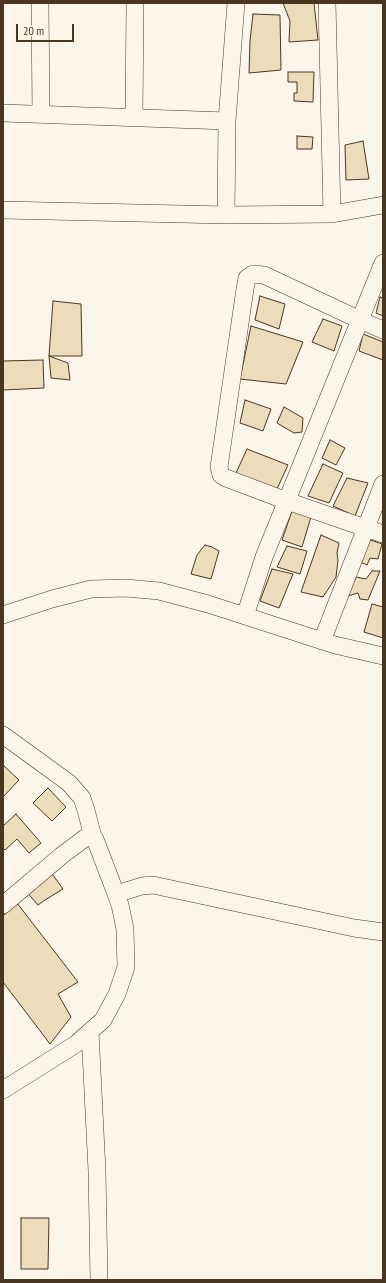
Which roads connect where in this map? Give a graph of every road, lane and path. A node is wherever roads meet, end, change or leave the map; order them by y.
1 (40, 3) edge
2 (135, 3) edge
3 (236, 3) edge
4 (327, 3) edge
5 (3, 113) edge
6 (41, 114) junction
7 (134, 117) junction
8 (227, 121) junction
9 (383, 205) edge
10 (3, 210) edge
11 (332, 214) junction
12 (226, 215) junction
13 (383, 263) edge
14 (360, 320) junction
15 (383, 330) edge
16 (383, 484) edge
17 (287, 502) junction
18 (365, 528) junction
19 (383, 534) edge
20 (3, 615) edge
21 (245, 616) junction
22 (322, 641) junction
23 (383, 656) edge
24 (5, 740) edge
25 (93, 837) junction
26 (116, 894) junction
27 (3, 905) edge
28 (383, 932) edge
29 (90, 1032) junction
30 (3, 1090) edge
31 (99, 1280) edge

1 - 6 street
2 - 7 street
3 - 8 street
4 - 11 street
5 - 6 street
6 - 7 street
7 - 8 street
8 - 12 street
9 - 11 street
10 - 12 street
11 - 12 street
13 - 14 street
14 - 15 street
14 - 17 street
14 - 17 street
16 - 18 street
17 - 18 street
17 - 21 street
18 - 19 street
18 - 22 street
20 - 21 street
21 - 22 street
22 - 23 street
24 - 25 street
25 - 26 street
25 - 27 street
26 - 28 street
26 - 29 street
29 - 30 street
29 - 31 street

